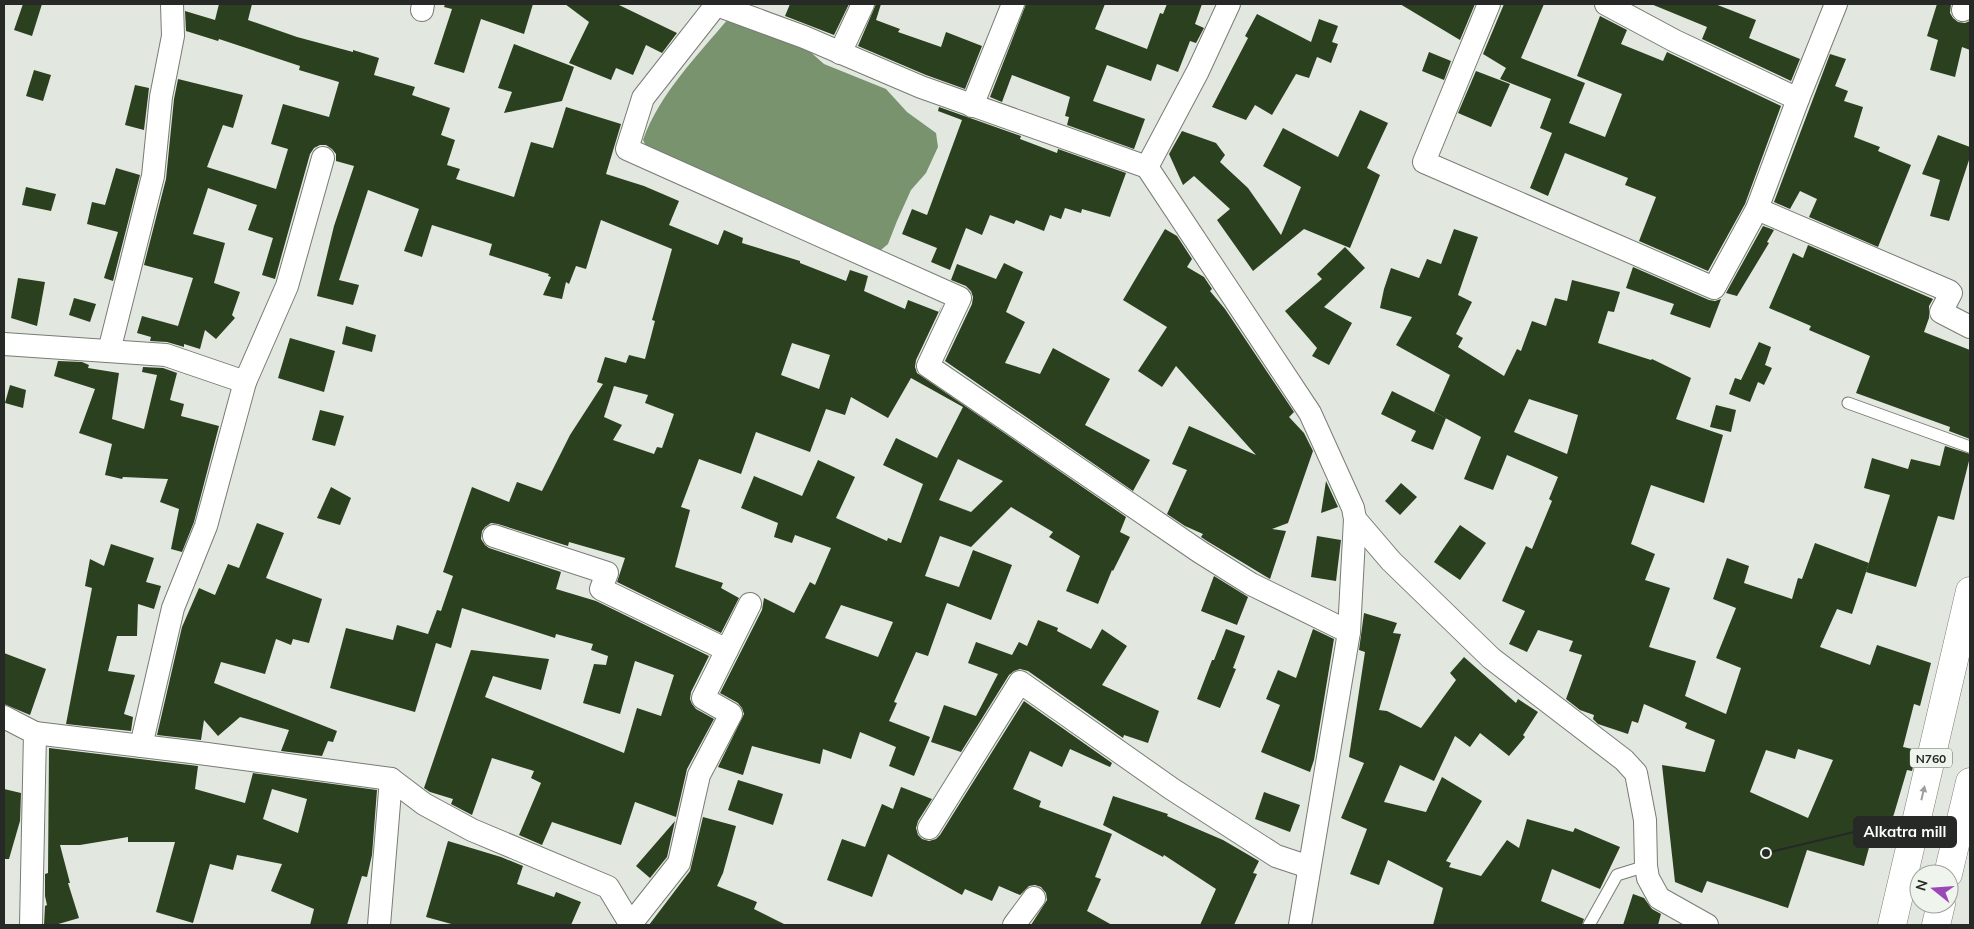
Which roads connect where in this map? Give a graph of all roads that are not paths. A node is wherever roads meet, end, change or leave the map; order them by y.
1 (172, 4) edge
2 (715, 4) edge
3 (863, 4) edge
4 (1013, 4) edge
5 (1229, 4) edge
6 (1489, 4) edge
7 (1606, 4) edge
8 (1836, 4) edge
9 (840, 52) junction
10 (1798, 99) junction
11 (972, 106) junction
12 (323, 158) dead end
13 (1146, 167) junction
14 (1757, 209) junction
15 (1970, 327) edge
16 (4, 344) edge
17 (109, 351) junction
18 (245, 382) junction
19 (1848, 403) dead end
20 (1970, 447) edge
21 (1355, 519) junction
22 (494, 536) dead end
23 (1970, 591) edge
24 (750, 604) dead end
25 (1349, 632) junction
26 (727, 650) junction
27 (4, 717) edge
28 (35, 733) junction
29 (141, 746) junction
30 (391, 780) junction
31 (1970, 782) edge
32 (929, 828) dead end
33 (1950, 864) edge
34 (1646, 866) junction
35 (1309, 867) junction
36 (1034, 898) dead end
37 (31, 925) edge
38 (379, 925) edge
39 (630, 925) edge
40 (1014, 925) edge
41 (1300, 925) edge
42 (1589, 925) edge
43 (1707, 925) edge
44 (1892, 925) edge

1 - 17 street
2 - 9 street
2 - 25 street
3 - 9 street
4 - 11 street
5 - 13 street
6 - 14 street
7 - 10 street
8 - 10 street
9 - 11 street
10 - 14 street
11 - 13 street
12 - 18 street
13 - 21 street
14 - 15 street
16 - 17 street
17 - 18 street
18 - 29 street
19 - 20 lane
21 - 25 street
21 - 34 street
22 - 26 street
44 -> 23 highway, N760
24 - 26 street
25 - 35 street
26 - 39 street
27 - 28 street
28 - 29 street
28 - 37 street
29 - 30 street
30 - 38 street
30 - 39 street
31 - 33 highway
32 - 35 street
34 - 42 lane
34 - 43 street
35 - 41 street
36 - 40 street

